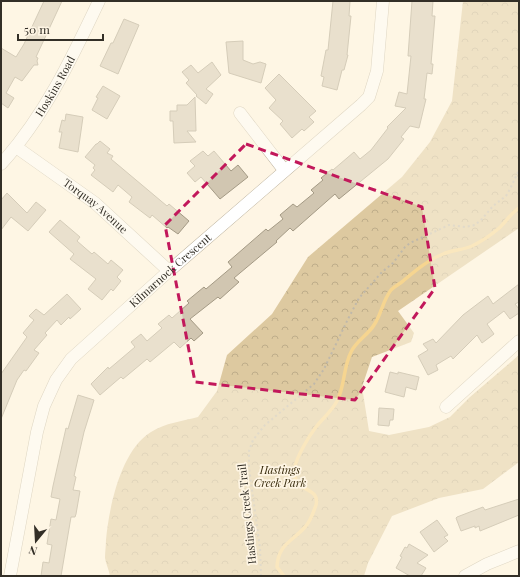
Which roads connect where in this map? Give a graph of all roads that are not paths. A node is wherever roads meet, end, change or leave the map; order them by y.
1 (99, 1) edge
2 (383, 1) edge
3 (240, 113) dead end
4 (16, 147) junction
5 (1, 164) edge
6 (284, 170) junction
7 (169, 270) junction
8 (519, 341) edge
9 (446, 407) dead end
10 (519, 551) edge
11 (10, 576) edge
12 (465, 576) edge

1 - 4 street, Hoskins Road
2 - 6 street, Kilmarnock Crescent
3 - 6 street
4 - 5 street, Hoskins Road
4 - 7 street, Torquay Avenue
6 - 7 street, Kilmarnock Crescent
7 - 11 street, Kilmarnock Crescent
8 - 9 street
10 - 12 street

